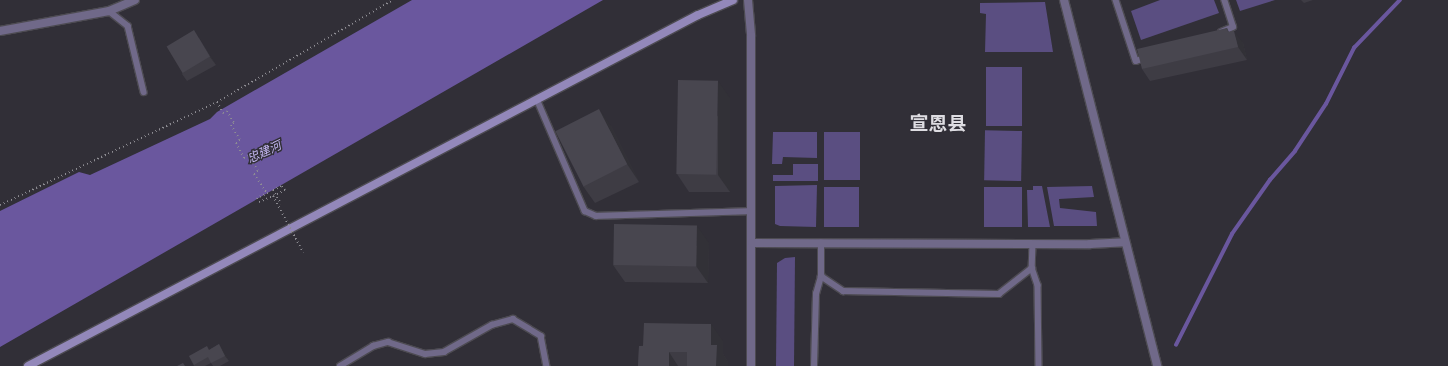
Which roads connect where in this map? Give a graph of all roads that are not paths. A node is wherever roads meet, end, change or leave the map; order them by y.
1 (135, 0) edge
2 (733, 0) edge
3 (748, 0) edge
4 (1064, 0) edge
5 (1116, 0) edge
6 (1224, 0) edge
7 (109, 11) junction
8 (0, 31) edge
9 (1211, 35) edge
10 (1151, 56) edge
11 (144, 92) dead end
12 (538, 99) junction
13 (752, 211) junction
14 (1125, 242) junction
15 (752, 243) junction
16 (821, 243) junction
17 (1033, 244) junction
18 (1032, 268) junction
19 (821, 276) junction
20 (28, 366) edge
21 (340, 366) edge
22 (547, 366) edge
23 (751, 366) edge
24 (814, 366) edge
25 (1039, 366) edge
26 (1157, 366) edge

1 - 7 street
2 - 12 main road
3 - 13 street
4 - 14 street
5 - 10 lane
6 - 9 lane
7 - 8 street
7 - 11 lane
12 - 13 lane
12 - 20 main road
13 - 15 street
14 - 17 street
14 - 26 street
15 - 16 street
15 - 23 street
16 - 17 street
16 - 19 lane
17 - 18 lane
18 - 19 lane
18 - 25 lane
19 - 24 lane
21 - 22 lane

